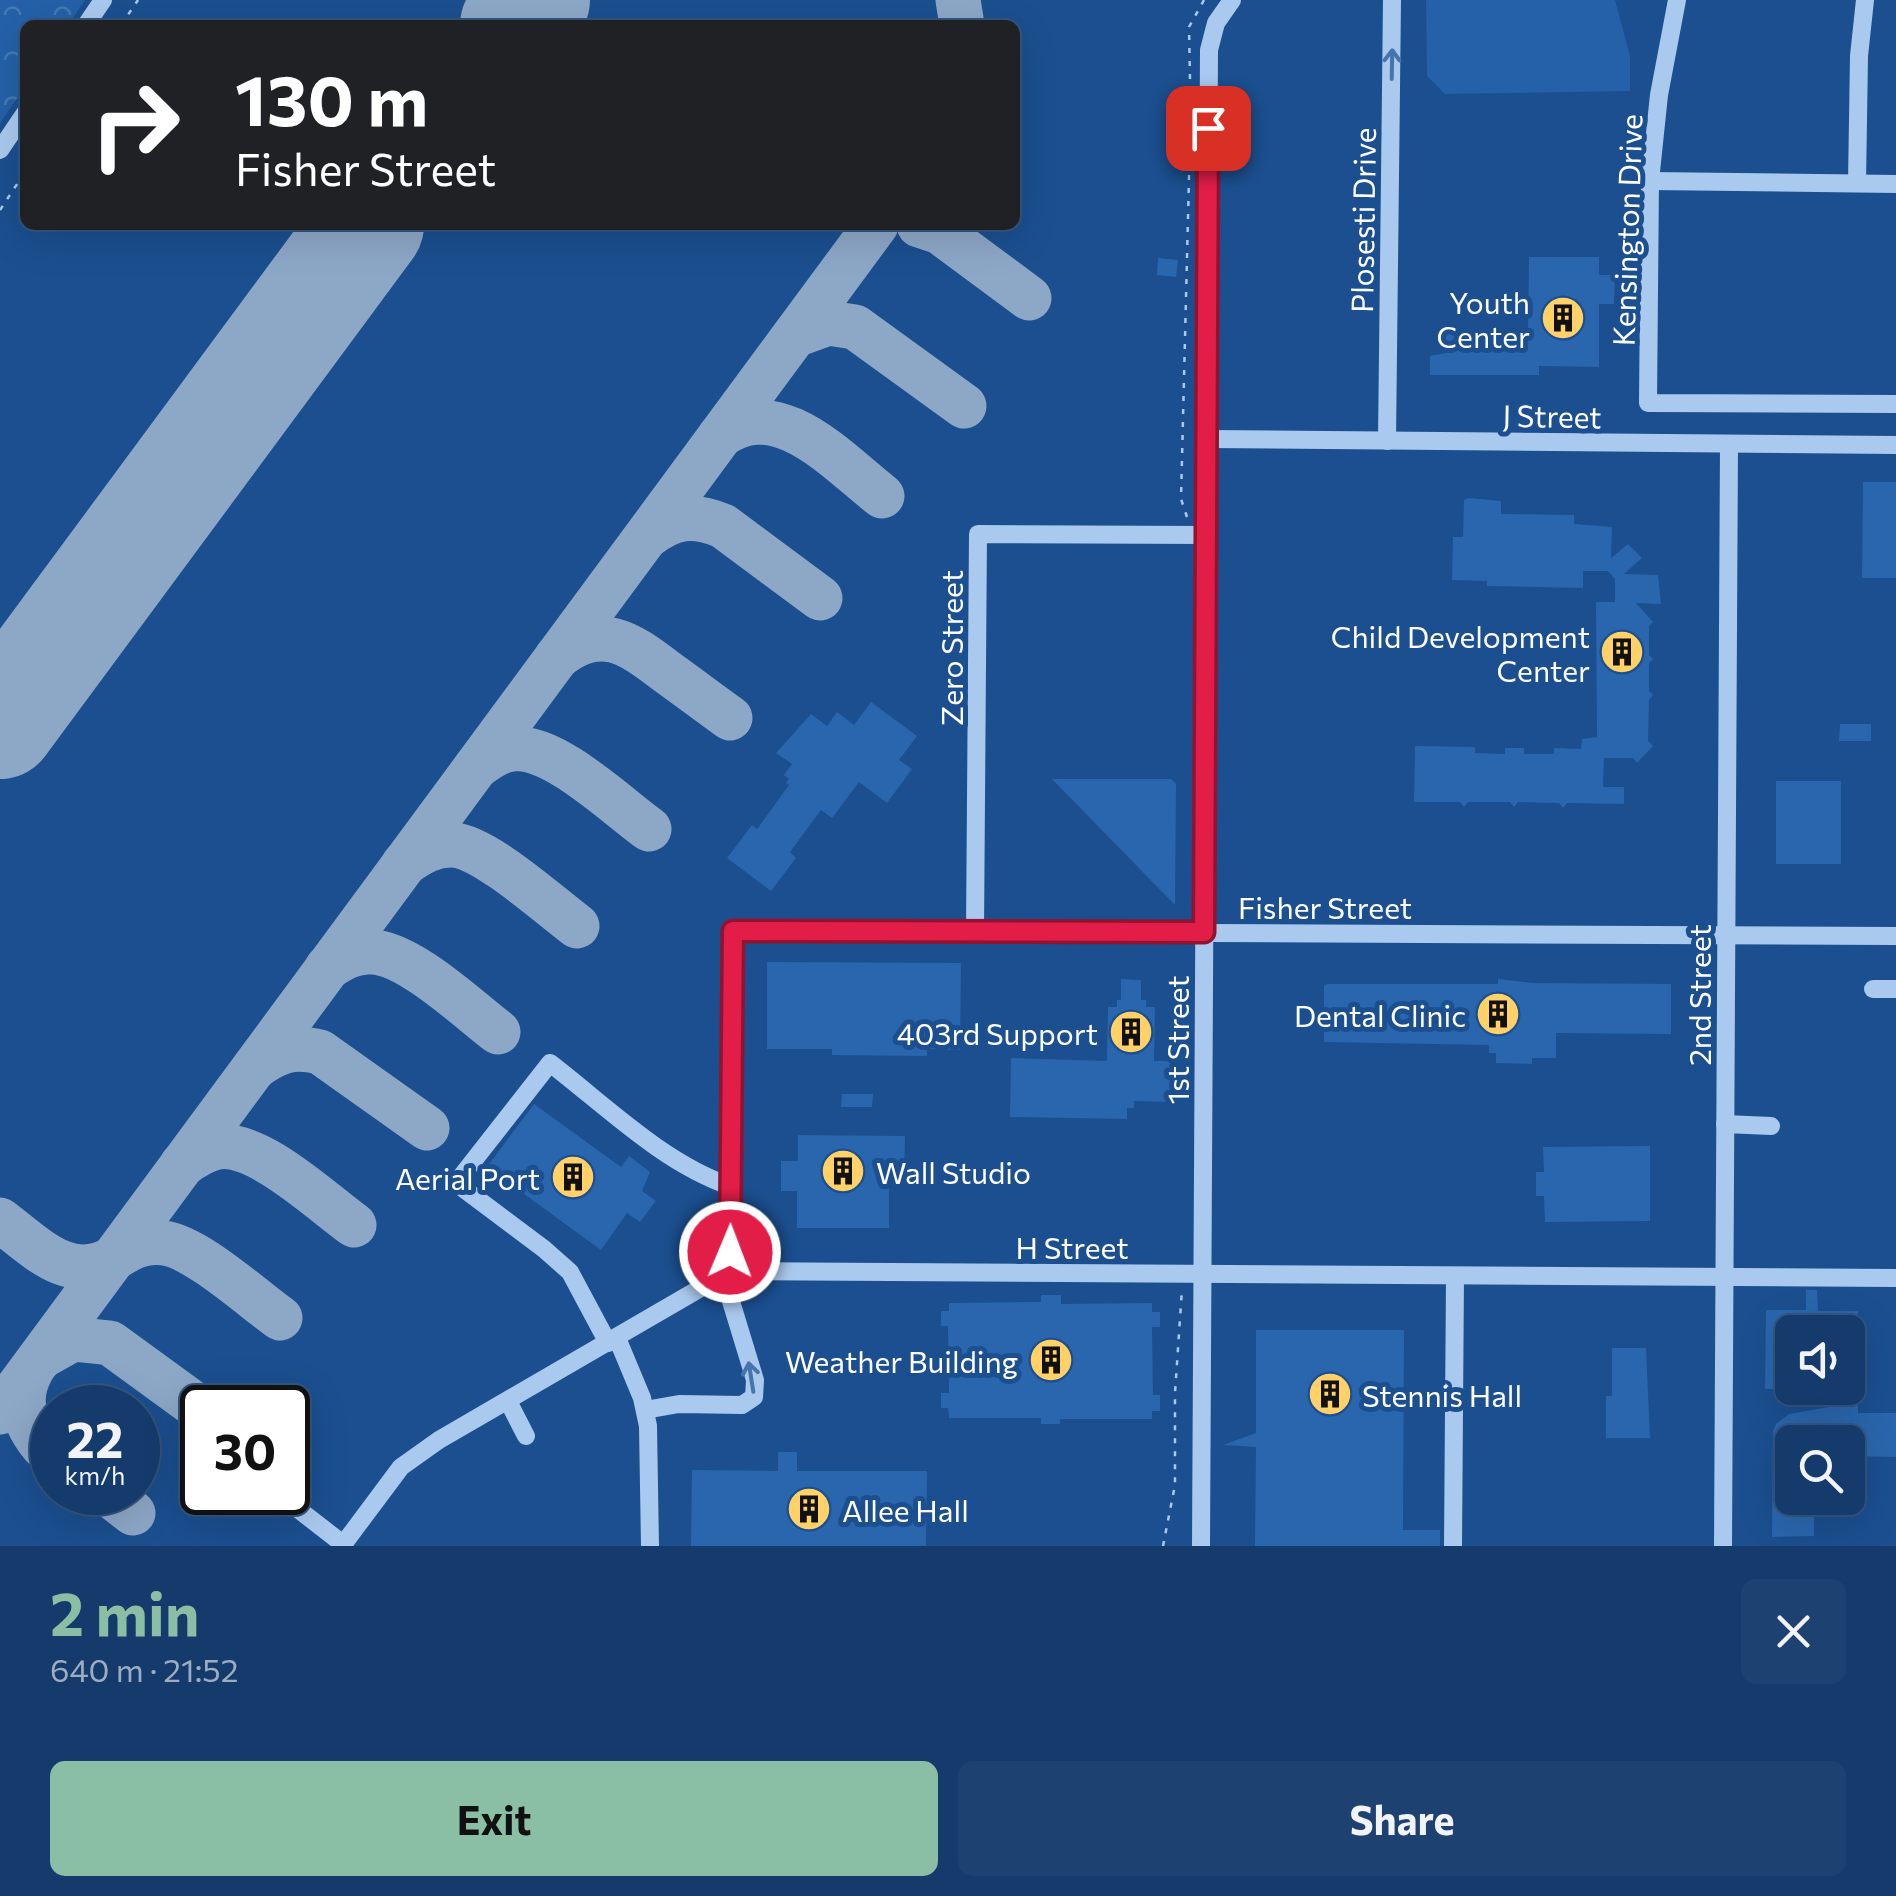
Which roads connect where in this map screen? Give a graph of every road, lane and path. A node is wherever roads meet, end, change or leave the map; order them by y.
1 (1232, 0) edge
2 (1392, 0) edge
3 (1676, 0) edge
4 (1865, 0) edge
5 (20, 120) edge
6 (0, 150) edge
7 (20, 180) edge
8 (1650, 181) junction
9 (1857, 184) junction
10 (1896, 184) edge
11 (0, 210) edge
12 (1896, 404) edge
13 (1207, 439) junction
14 (1387, 441) junction
15 (1729, 445) junction
16 (1896, 445) edge
17 (1207, 535) junction
18 (975, 932) junction
19 (1204, 932) junction
20 (1725, 936) junction
21 (1896, 936) edge
22 (1873, 989) dead end
23 (1896, 990) edge
24 (1725, 1124) junction
25 (1771, 1126) dead end
26 (730, 1186) junction
27 (730, 1271) junction
28 (1184, 1275) junction
29 (1204, 1275) junction
30 (1455, 1276) junction
31 (1724, 1277) junction
32 (1896, 1278) edge
33 (613, 1341) junction
34 (508, 1401) junction
35 (645, 1410) junction
36 (526, 1436) dead end
37 (305, 1515) edge
38 (343, 1545) edge
39 (650, 1546) edge
40 (1163, 1546) edge
41 (1200, 1546) edge
42 (1453, 1546) edge
43 (1723, 1546) edge

1 - 13 street, 1st Street
14 -> 2 street, Plosesti Drive
3 - 8 street, Kensington Drive
4 - 9 street
5 - 6 street
7 - 11 path
8 - 9 street
8 - 12 street, Kensington Drive
9 - 10 street
13 - 14 street, J Street
13 - 17 street, 1st Street
14 - 15 street, J Street
15 - 16 street, J Street
15 - 20 street, 2nd Street
17 - 18 street, Zero Street
17 - 19 street, 1st Street
18 - 19 street, Fisher Street
18 - 26 street, Fisher Street
19 - 20 street, Fisher Street
19 - 29 street, 1st Street
20 - 21 street, Fisher Street
20 - 24 street, 2nd Street
22 - 23 street
24 - 25 street
24 - 31 street, 2nd Street
26 - 27 street, Fisher Street
26 - 33 street
27 - 28 street, H Street
27 - 33 street
35 -> 27 street, Fisher Street
28 - 29 street, H Street
28 - 40 path
29 - 30 street, H Street
29 - 41 street, 1st Street
30 - 31 street, H Street
30 - 42 street
31 - 32 street, H Street
31 - 43 street, 2nd Street
33 - 34 street
33 - 35 street
34 - 36 street
34 - 38 street
35 - 39 street
37 - 38 street

